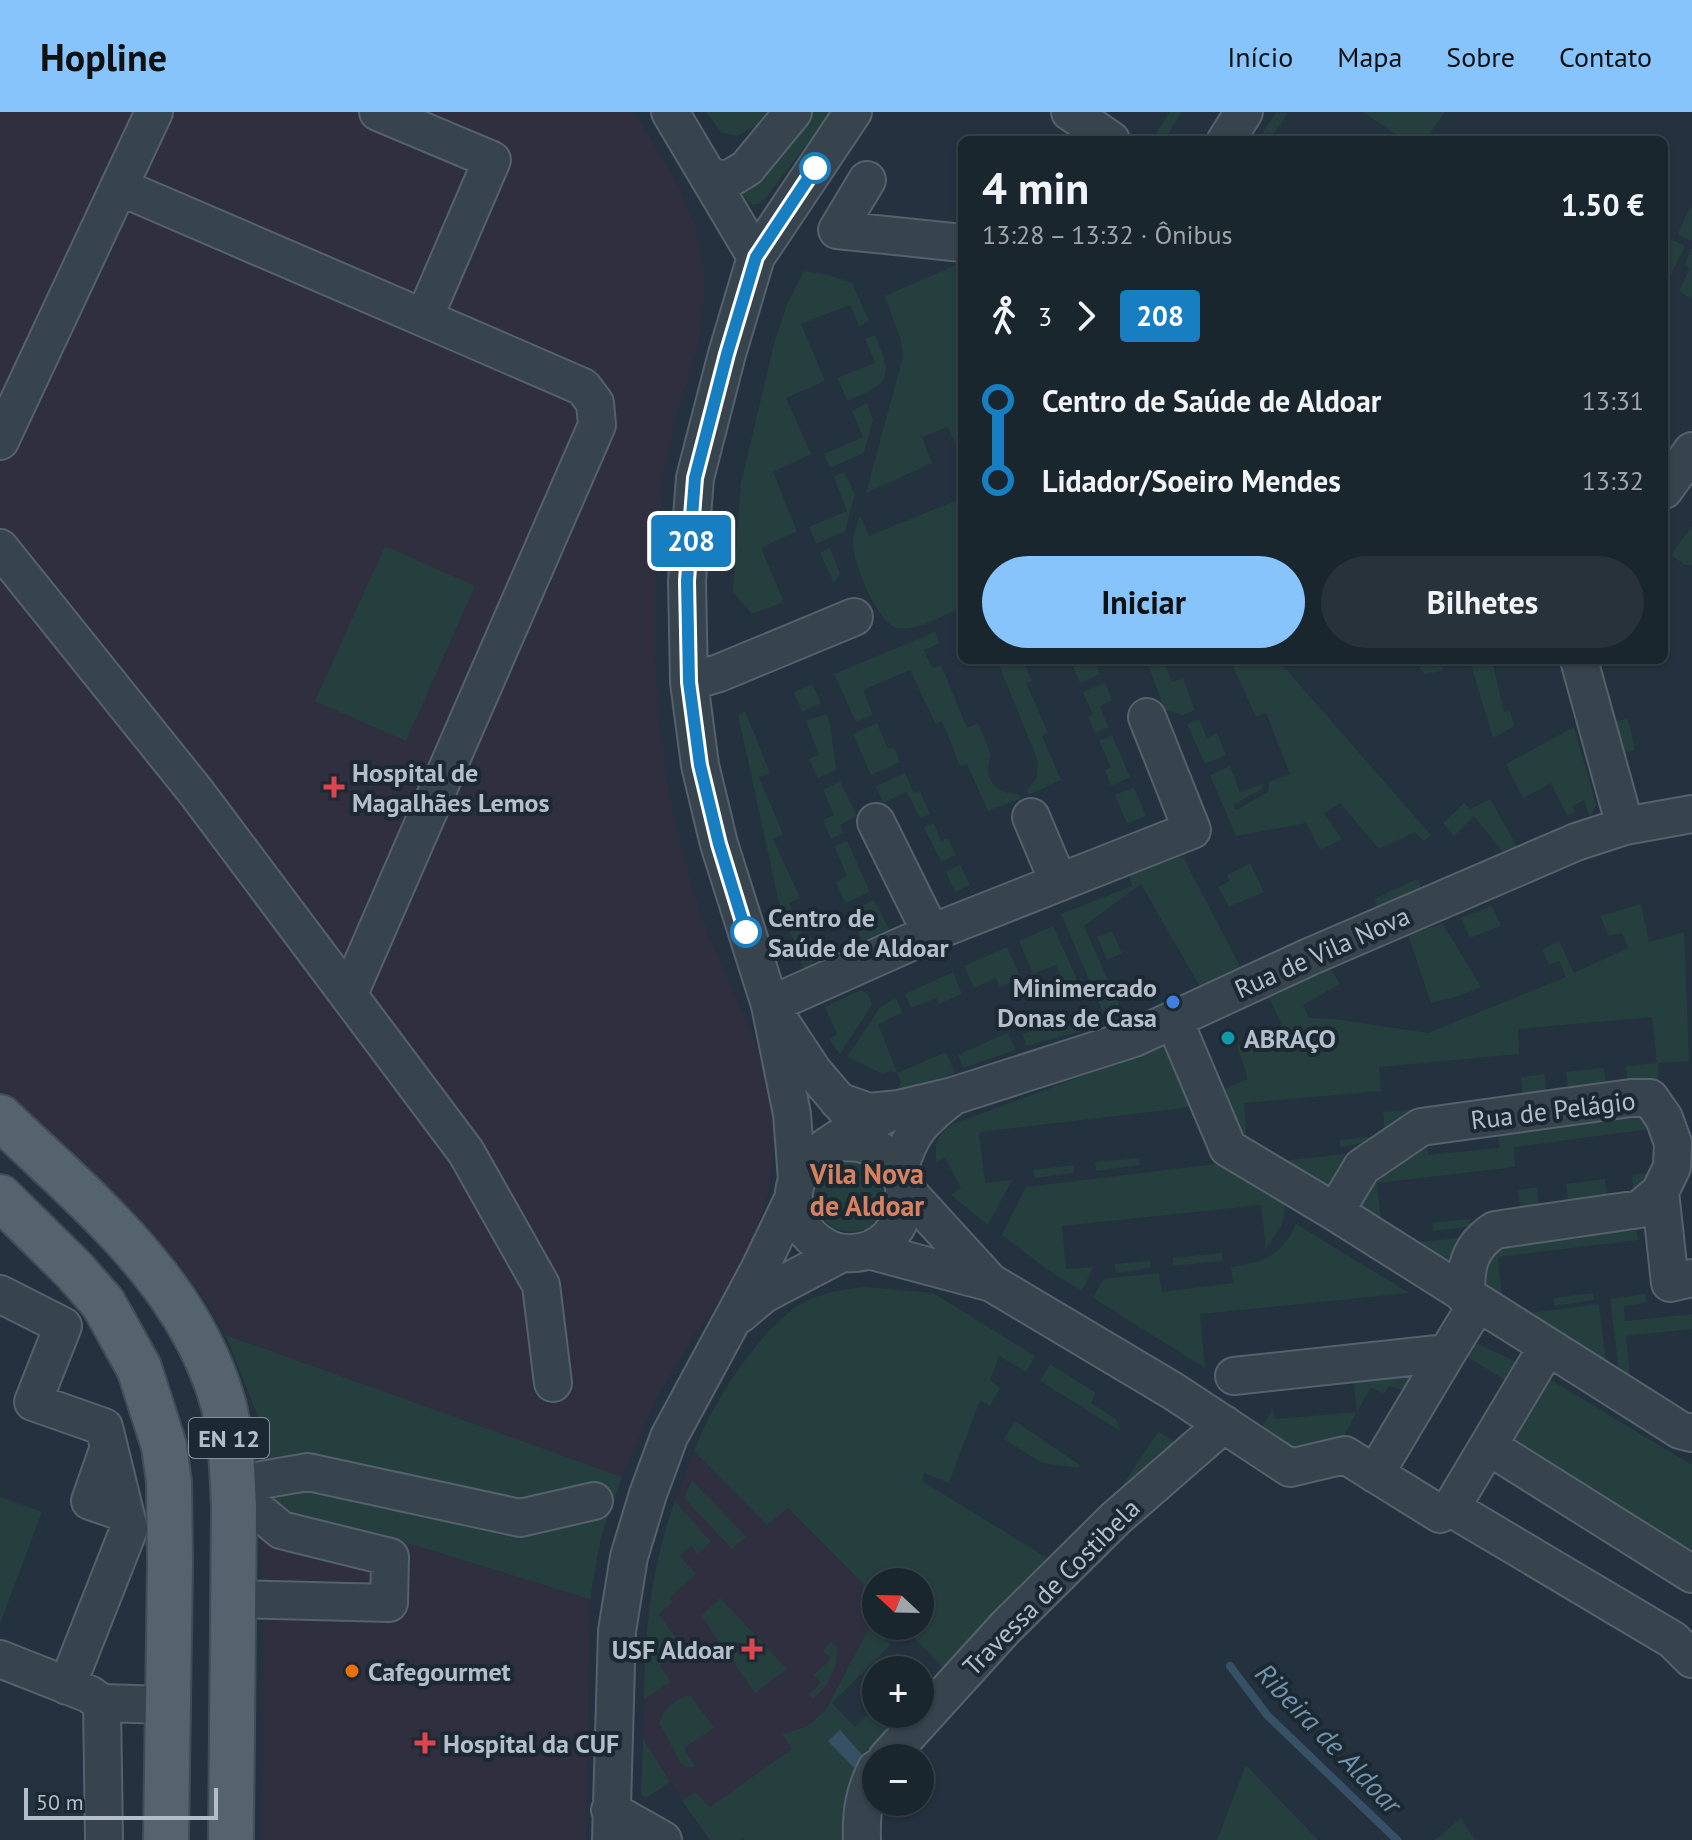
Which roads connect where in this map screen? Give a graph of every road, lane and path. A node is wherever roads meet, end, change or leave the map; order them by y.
1 (154, 112) edge
2 (378, 112) edge
3 (670, 112) edge
4 (793, 112) edge
5 (853, 112) edge
6 (1244, 112) edge
7 (1229, 136) edge
8 (710, 178) junction
9 (867, 180) dead end
10 (120, 187) junction
11 (958, 243) edge
12 (756, 257) junction
13 (424, 318) junction
14 (0, 441) edge
15 (1692, 451) edge
16 (1668, 484) edge
17 (0, 548) edge
18 (854, 617) dead end
19 (1580, 664) edge
20 (689, 682) junction
21 (1147, 717) dead end
22 (1692, 814) edge
23 (1031, 817) dead end
24 (876, 822) dead end
25 (1625, 826) junction
26 (1058, 881) junction
27 (931, 933) junction
28 (349, 994) junction
29 (770, 1005) junction
30 (1174, 1020) junction
31 (953, 1096) junction
32 (0, 1117) edge
33 (844, 1124) junction
34 (897, 1171) junction
35 (795, 1188) junction
36 (1660, 1192) junction
37 (0, 1197) edge
38 (1335, 1212) junction
39 (855, 1251) junction
40 (1692, 1278) edge
41 (990, 1282) junction
42 (0, 1294) edge
43 (1470, 1299) junction
44 (731, 1321) junction
45 (1547, 1347) junction
46 (1447, 1353) junction
47 (1234, 1376) dead end
48 (553, 1383) dead end
49 (1238, 1433) junction
50 (1692, 1433) edge
51 (1488, 1446) junction
52 (1375, 1474) junction
53 (247, 1500) junction
54 (594, 1501) dead end
55 (1446, 1511) junction
56 (1692, 1574) edge
57 (233, 1599) junction
58 (1691, 1654) edge
59 (0, 1659) edge
60 (67, 1686) junction
61 (102, 1703) junction
62 (167, 1705) junction
63 (900, 1744) edge
64 (862, 1809) edge
65 (611, 1825) edge
66 (104, 1840) edge
67 (166, 1840) edge
68 (231, 1840) edge
69 (663, 1840) edge
70 (862, 1840) edge

1 - 10 street
2 - 13 street
3 - 8 street
4 - 8 street
5 - 12 street
6 - 7 street
8 - 12 street
9 - 11 street
10 - 13 street
10 - 14 street
12 - 20 street
13 - 28 street
15 - 16 street
17 - 28 street
18 - 20 street
19 - 25 street
20 - 29 street
21 - 26 street
22 - 25 street, Rua de Vila Nova
23 - 26 street
24 - 27 street
25 - 30 street, Rua de Vila Nova
26 - 27 street
27 - 29 street
28 - 48 street
29 - 33 street
29 - 35 street
30 - 31 street, Rua de Vila Nova
30 - 38 street
31 - 33 street, Rua de Vila Nova
31 - 34 street, Rua de Vila Nova
32 - 53 main road, EN 12
33 - 34 street
33 - 35 street
34 - 39 street
34 - 41 street
35 - 39 street
35 - 44 street
36 - 38 street, Rua de Pelágio
36 - 40 street
36 - 43 street
37 - 62 main road, EN 12
38 - 43 street
39 - 41 street
39 - 44 street
41 - 49 street
42 - 60 street
43 - 45 street
43 - 46 street
44 - 65 street
45 - 50 street
45 - 51 street
46 - 47 street
46 - 52 street
49 - 52 street
49 - 63 street, Travessa de Costibela
51 - 55 street
51 - 56 street
52 - 55 street
53 - 54 street
53 - 57 main road, EN 12
53 - 57 street
55 - 58 street
57 - 68 main road, EN 12
59 - 60 street
60 - 61 street
61 - 62 street
61 - 66 street
62 - 67 main road, EN 12
64 - 70 street
65 - 69 street

